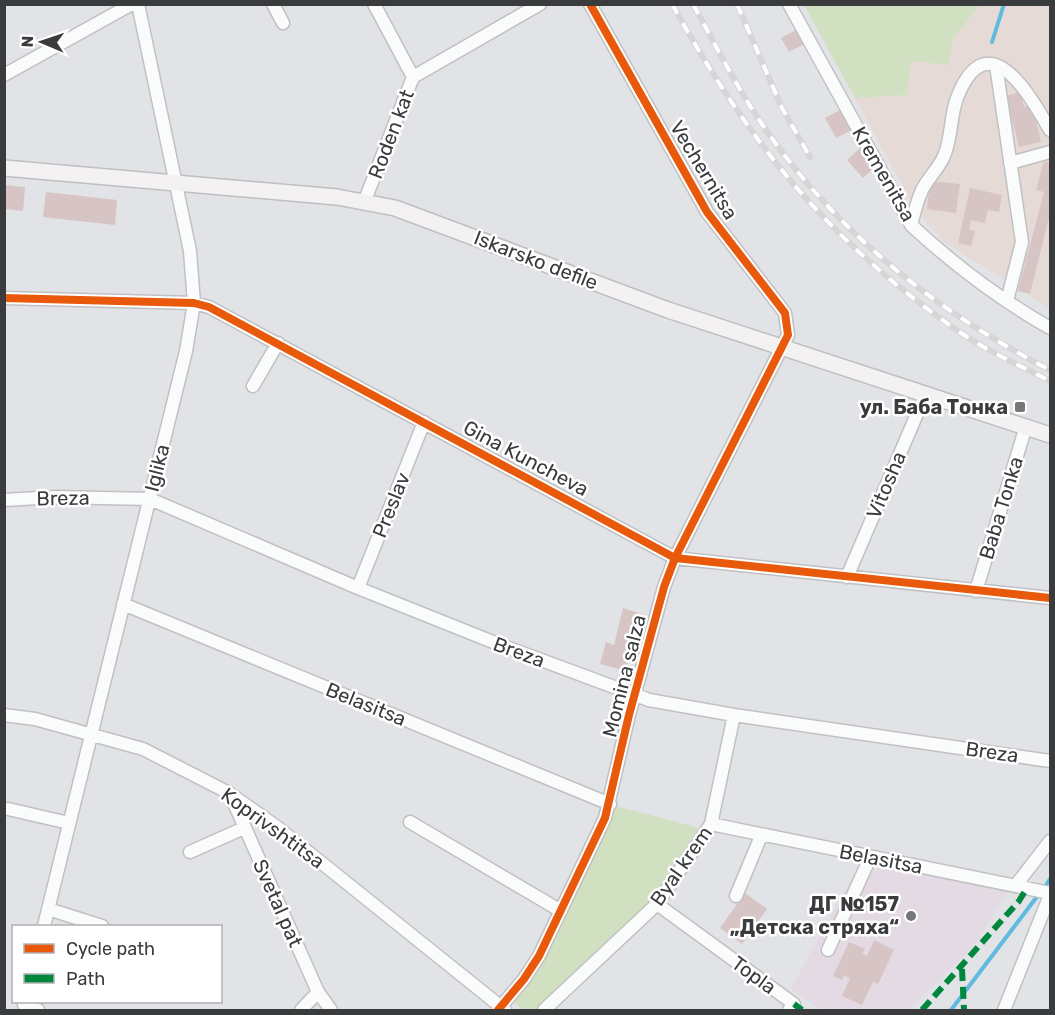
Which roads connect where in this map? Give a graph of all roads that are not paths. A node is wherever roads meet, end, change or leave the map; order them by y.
1 (132, 4) edge
2 (138, 4) edge
3 (273, 4) edge
4 (374, 4) edge
5 (540, 4) edge
6 (590, 4) edge
7 (789, 4) edge
8 (283, 23) dead end
9 (996, 65) junction
10 (4, 75) edge
11 (413, 77) junction
12 (1050, 130) edge
13 (1050, 152) edge
14 (1010, 164) junction
15 (4, 168) edge
16 (176, 183) junction
17 (365, 200) junction
18 (912, 225) junction
19 (4, 298) edge
20 (1007, 301) junction
21 (194, 303) junction
22 (1050, 328) edge
23 (278, 343) junction
24 (782, 347) junction
25 (253, 386) dead end
26 (926, 393) junction
27 (424, 422) junction
28 (1026, 426) junction
29 (1050, 435) edge
30 (150, 499) junction
31 (4, 500) edge
32 (675, 558) junction
33 (847, 577) junction
34 (358, 588) junction
35 (976, 591) junction
36 (1050, 598) edge
37 (123, 604) junction
38 (635, 694) junction
39 (4, 715) edge
40 (734, 715) junction
41 (92, 733) junction
42 (1050, 761) edge
43 (229, 793) junction
44 (610, 804) junction
45 (8, 809) dead end
46 (410, 822) dead end
47 (69, 823) junction
48 (711, 824) junction
49 (244, 828) junction
50 (761, 836) junction
51 (1050, 841) edge
52 (190, 852) dead end
53 (870, 858) junction
54 (1016, 885) junction
55 (1050, 894) edge
56 (736, 896) dead end
57 (657, 904) junction
58 (48, 909) junction
59 (561, 911) junction
60 (44, 925) edge
61 (96, 925) edge
62 (828, 950) dead end
63 (318, 992) junction
64 (24, 1006) edge
65 (792, 1007) edge
66 (501, 1009) edge
67 (38, 1011) edge
68 (301, 1011) edge
69 (331, 1011) edge
70 (544, 1011) edge
71 (1004, 1011) edge

1 - 10 street
2 - 16 street, Iglika
3 - 8 street
4 - 11 street, Roden kat
5 - 11 street
6 - 24 street, Vechernitsa
7 - 18 street, Kremenitsa
9 - 12 street
9 - 14 street
9 - 18 street
11 - 17 street, Roden kat
13 - 14 street
14 - 20 street
15 - 16 main road, Iskarsko defile
16 - 17 main road, Iskarsko defile
16 - 21 street, Iglika
17 - 24 main road, Iskarsko defile
18 - 20 street, Kremenitsa
19 - 21 street, Gina Kuncheva
20 - 22 street, Kremenitsa
21 - 23 street, Gina Kuncheva
21 - 30 street, Iglika
23 - 25 street
23 - 27 street, Gina Kuncheva
24 - 26 main road, Iskarsko defile
24 - 32 street, Momina salza
26 - 28 main road, Iskarsko defile
26 - 33 street, Vitosha
27 - 32 street, Gina Kuncheva
27 - 34 street, Preslav
28 - 29 main road, Iskarsko defile
28 - 35 street, Baba Tonka
30 - 31 street, Breza
30 - 34 street, Breza
30 - 37 street, Iglika
32 - 33 street, Gina Kuncheva
32 - 38 street, Momina salza
33 - 35 street, Gina Kuncheva
34 - 38 street, Breza
35 - 36 street, Gina Kuncheva
37 - 41 street, Iglika
37 - 44 street, Belasitsa
38 - 40 street, Breza
38 - 44 street, Momina salza
39 - 41 street, Koprivshtitsa
40 - 42 street, Breza
40 - 48 street, Byal krem
41 - 43 street, Koprivshtitsa
41 - 47 street, Iglika
43 - 49 street, Svetal pat
43 - 66 street, Koprivshtitsa
44 - 59 street, Momina salza
45 - 47 street
46 - 59 street
47 - 58 street, Iglika
48 - 50 street, Belasitsa
48 - 57 street, Byal krem
49 - 52 street
49 - 63 street, Svetal pat
50 - 53 street, Belasitsa
50 - 56 street
51 - 54 street
53 - 54 street, Belasitsa
53 - 62 street
54 - 55 street, Belasitsa
55 - 71 street
57 - 65 street, Topla
57 - 70 street, Byal krem
58 - 60 street, Iglika
58 - 61 street
59 - 66 street, Momina salza
63 - 68 street
63 - 69 street, Svetal pat
64 - 67 street

